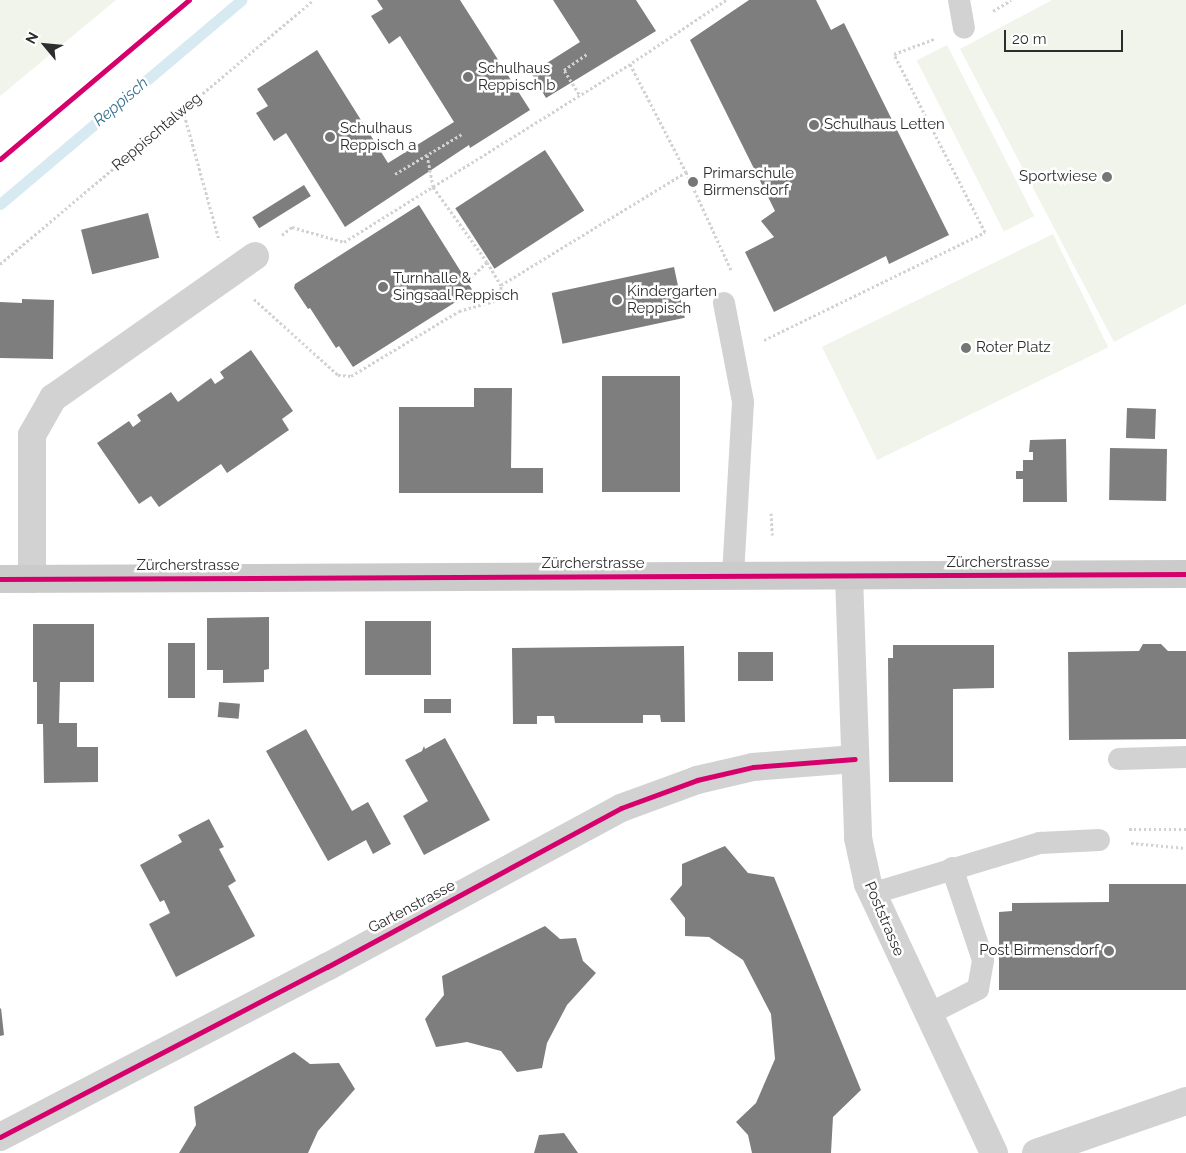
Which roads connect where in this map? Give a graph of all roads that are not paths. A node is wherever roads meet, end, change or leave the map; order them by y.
1 (959, 0) edge
2 (964, 28) road end
3 (255, 256) road end
4 (724, 303) dead end
5 (1186, 574) edge
6 (733, 576) junction
7 (849, 576) junction
8 (0, 579) edge
9 (32, 579) junction
10 (1186, 757) edge
11 (855, 759) junction
12 (1119, 759) dead end
13 (1099, 840) road end
14 (952, 868) junction
15 (871, 894) junction
16 (927, 1015) junction
17 (1186, 1101) edge
18 (0, 1137) edge
19 (994, 1153) edge
20 (1036, 1153) edge

1 - 2 lane
3 - 9 street
4 - 6 lane
5 - 7 main road, Zürcherstrasse
6 - 7 main road, Zürcherstrasse
6 - 9 main road, Zürcherstrasse
7 - 11 street, Poststrasse
8 - 9 main road, Zürcherstrasse
10 - 12 lane
11 - 15 street, Poststrasse
11 - 18 street, Gartenstrasse
13 - 14 lane
14 - 15 lane
14 - 16 lane
15 - 16 street, Poststrasse
16 - 19 street, Poststrasse
17 - 20 street

